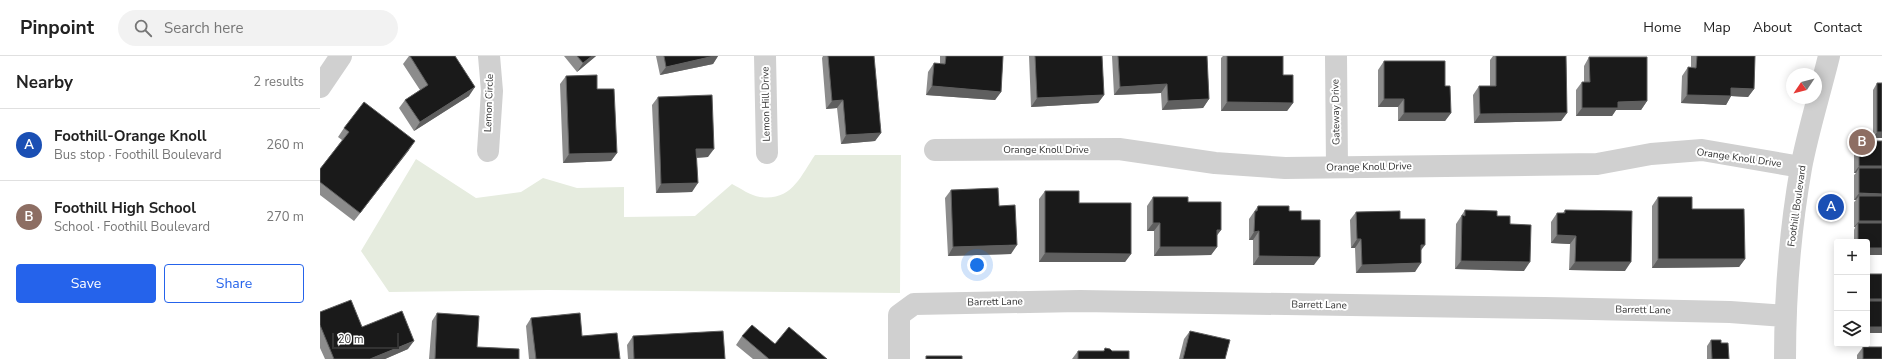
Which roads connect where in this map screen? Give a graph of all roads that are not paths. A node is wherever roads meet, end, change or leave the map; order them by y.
1 (341, 56) edge
2 (489, 56) edge
3 (765, 56) edge
4 (1336, 56) edge
5 (1829, 56) edge
6 (320, 87) edge
7 (935, 150) dead end
8 (488, 151) dead end
9 (767, 153) dead end
10 (1337, 167) junction
11 (1801, 167) junction
12 (1786, 316) junction
13 (900, 359) edge
14 (1785, 359) edge

1 - 6 street
2 - 8 street, Lemon Circle
3 - 9 street, Lemon Hill Drive
4 - 10 street, Gateway Drive
5 - 11 street, Foothill Boulevard
7 - 10 street, Orange Knoll Drive
10 - 11 street, Orange Knoll Drive
11 - 12 street, Foothill Boulevard
12 - 13 street, Barrett Lane
12 - 14 street, Foothill Boulevard

